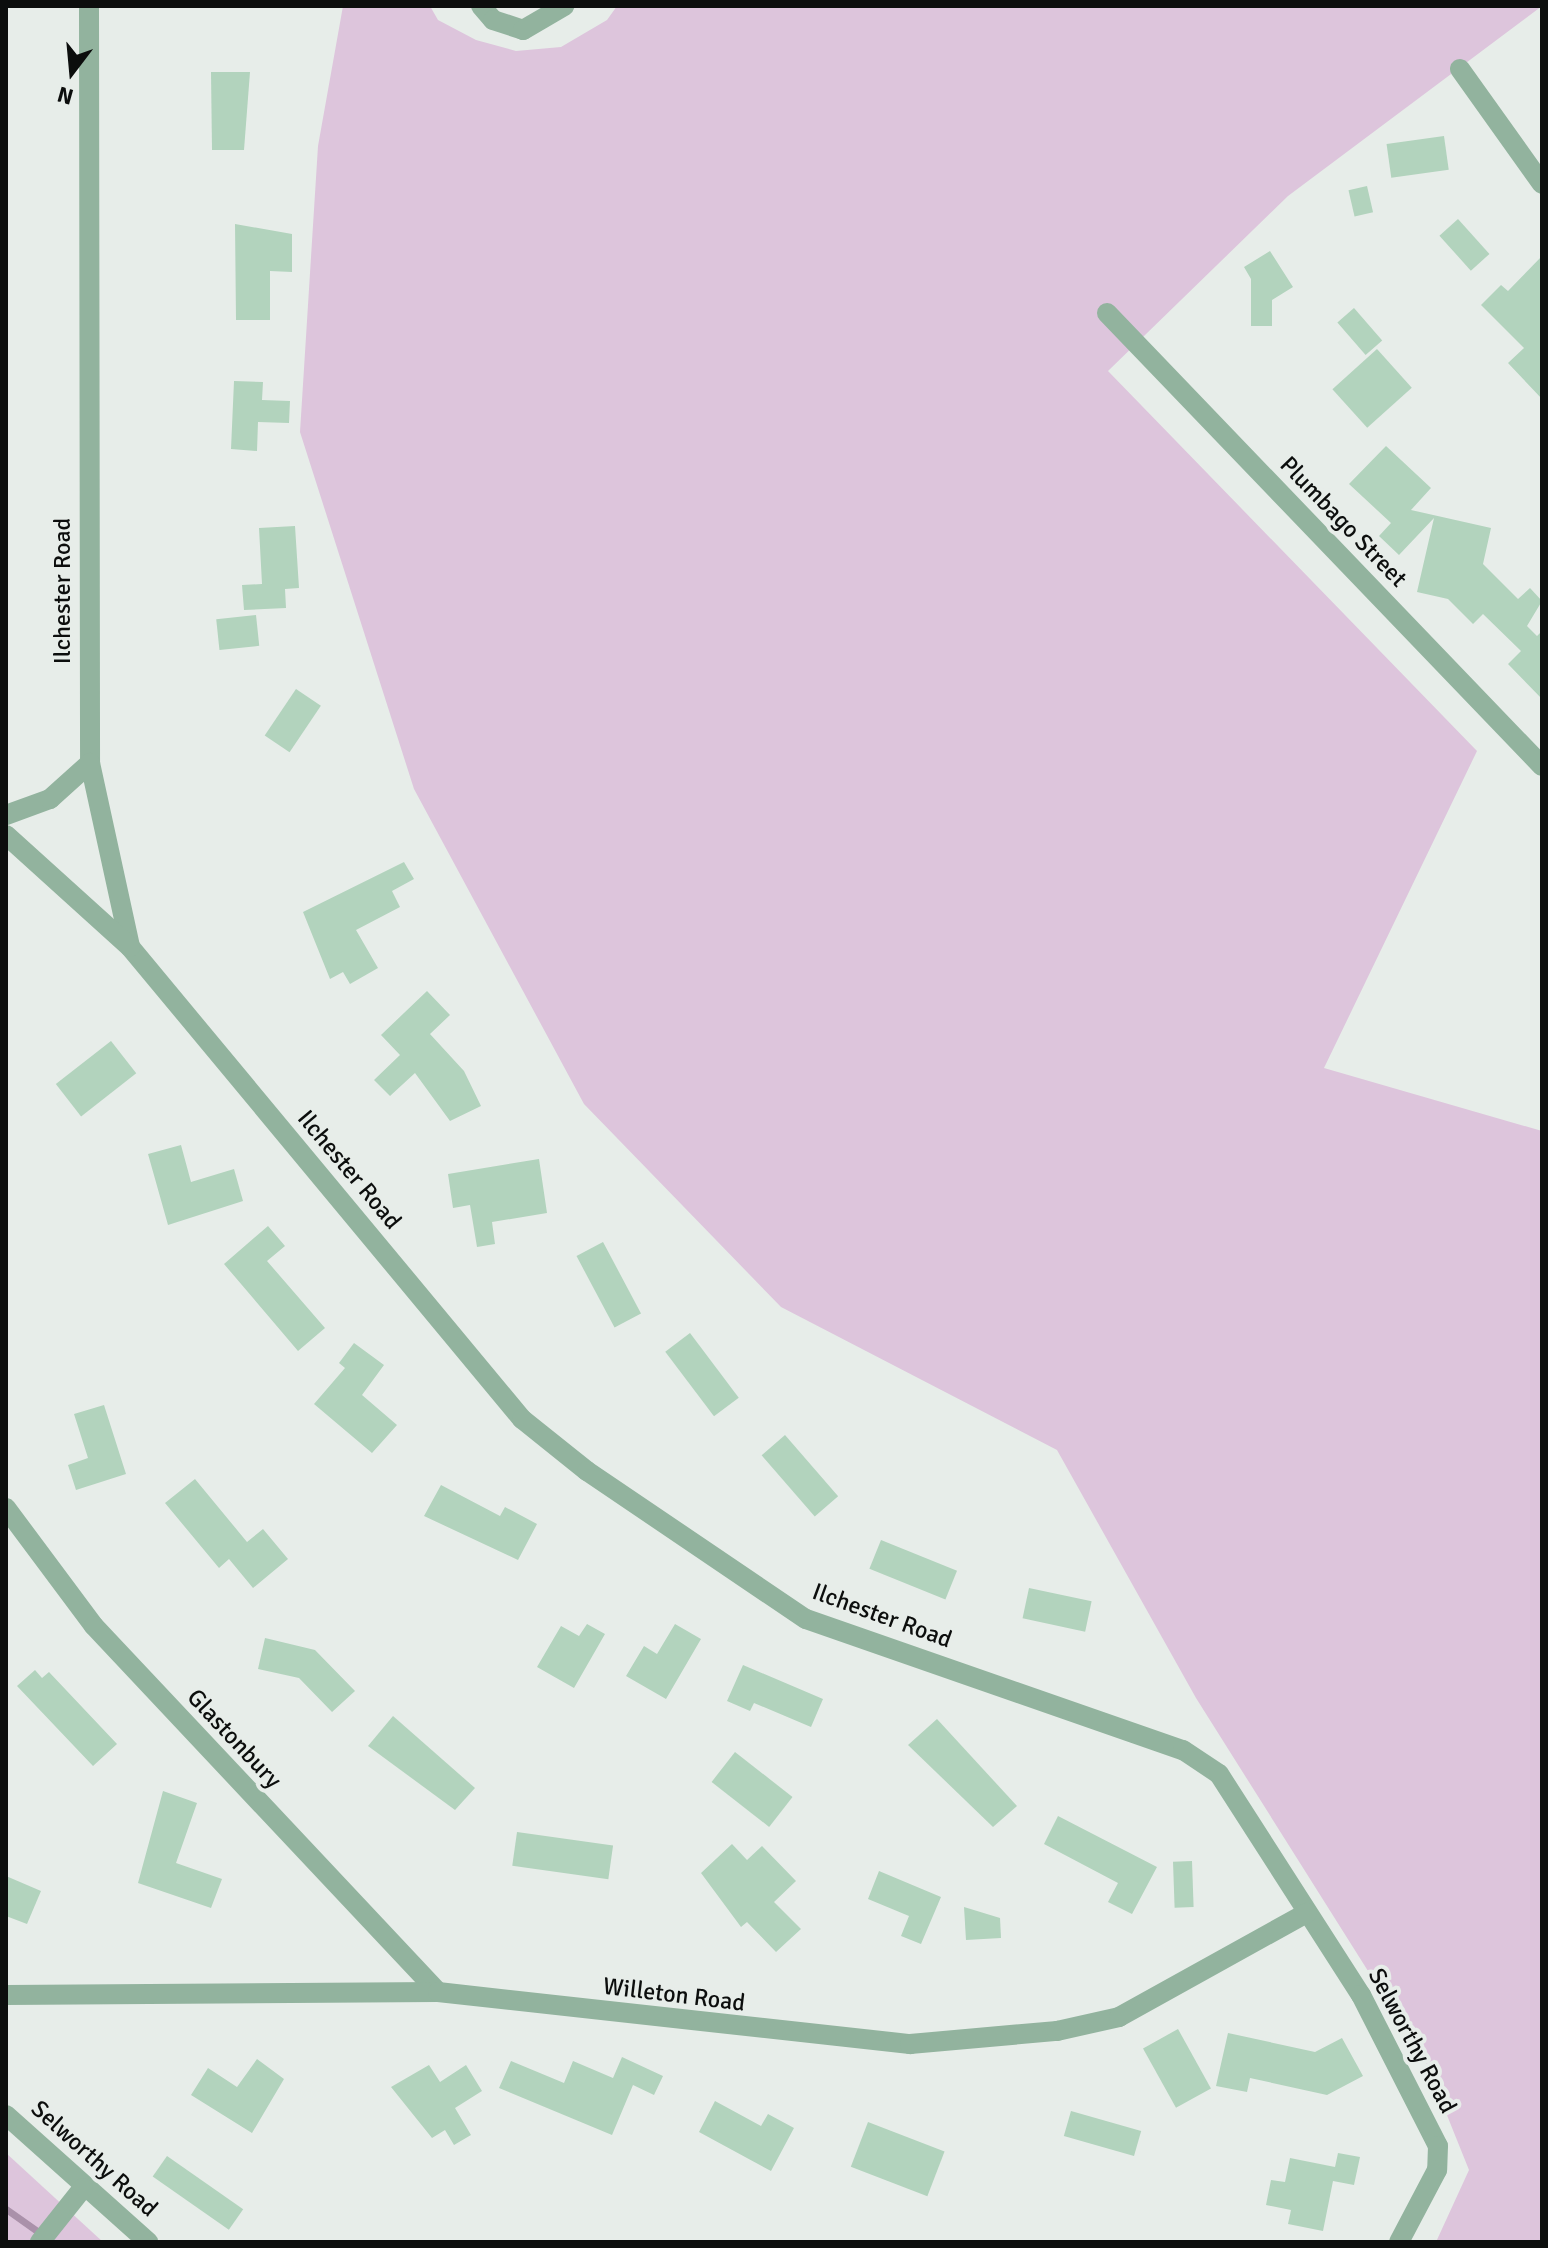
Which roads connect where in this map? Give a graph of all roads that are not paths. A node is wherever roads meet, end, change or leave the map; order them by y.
1 (89, 6) edge
2 (481, 6) edge
3 (564, 6) edge
4 (1460, 69) dead end
5 (1542, 184) edge
6 (1107, 313) dead end
7 (90, 763) junction
8 (1542, 766) edge
9 (6, 815) edge
10 (6, 835) edge
11 (130, 947) junction
12 (6, 1508) edge
13 (1307, 1913) junction
14 (438, 1992) junction
15 (6, 1995) edge
16 (6, 2115) edge
17 (83, 2188) junction
18 (40, 2242) edge
19 (148, 2242) edge
20 (1399, 2242) edge

1 - 7 street, Ilchester Road
2 - 3 street
4 - 5 street
6 - 8 street, Plumbago Street
7 - 9 street
7 - 11 street, Ilchester Road
10 - 11 street
11 - 13 street, Ilchester Road
12 - 14 street, Glastonbury
13 - 14 street, Willeton Road
13 - 20 street, Selworthy Road
14 - 15 street, Willeton Road
16 - 17 street, Selworthy Road
17 - 18 street
17 - 19 street, Selworthy Road

